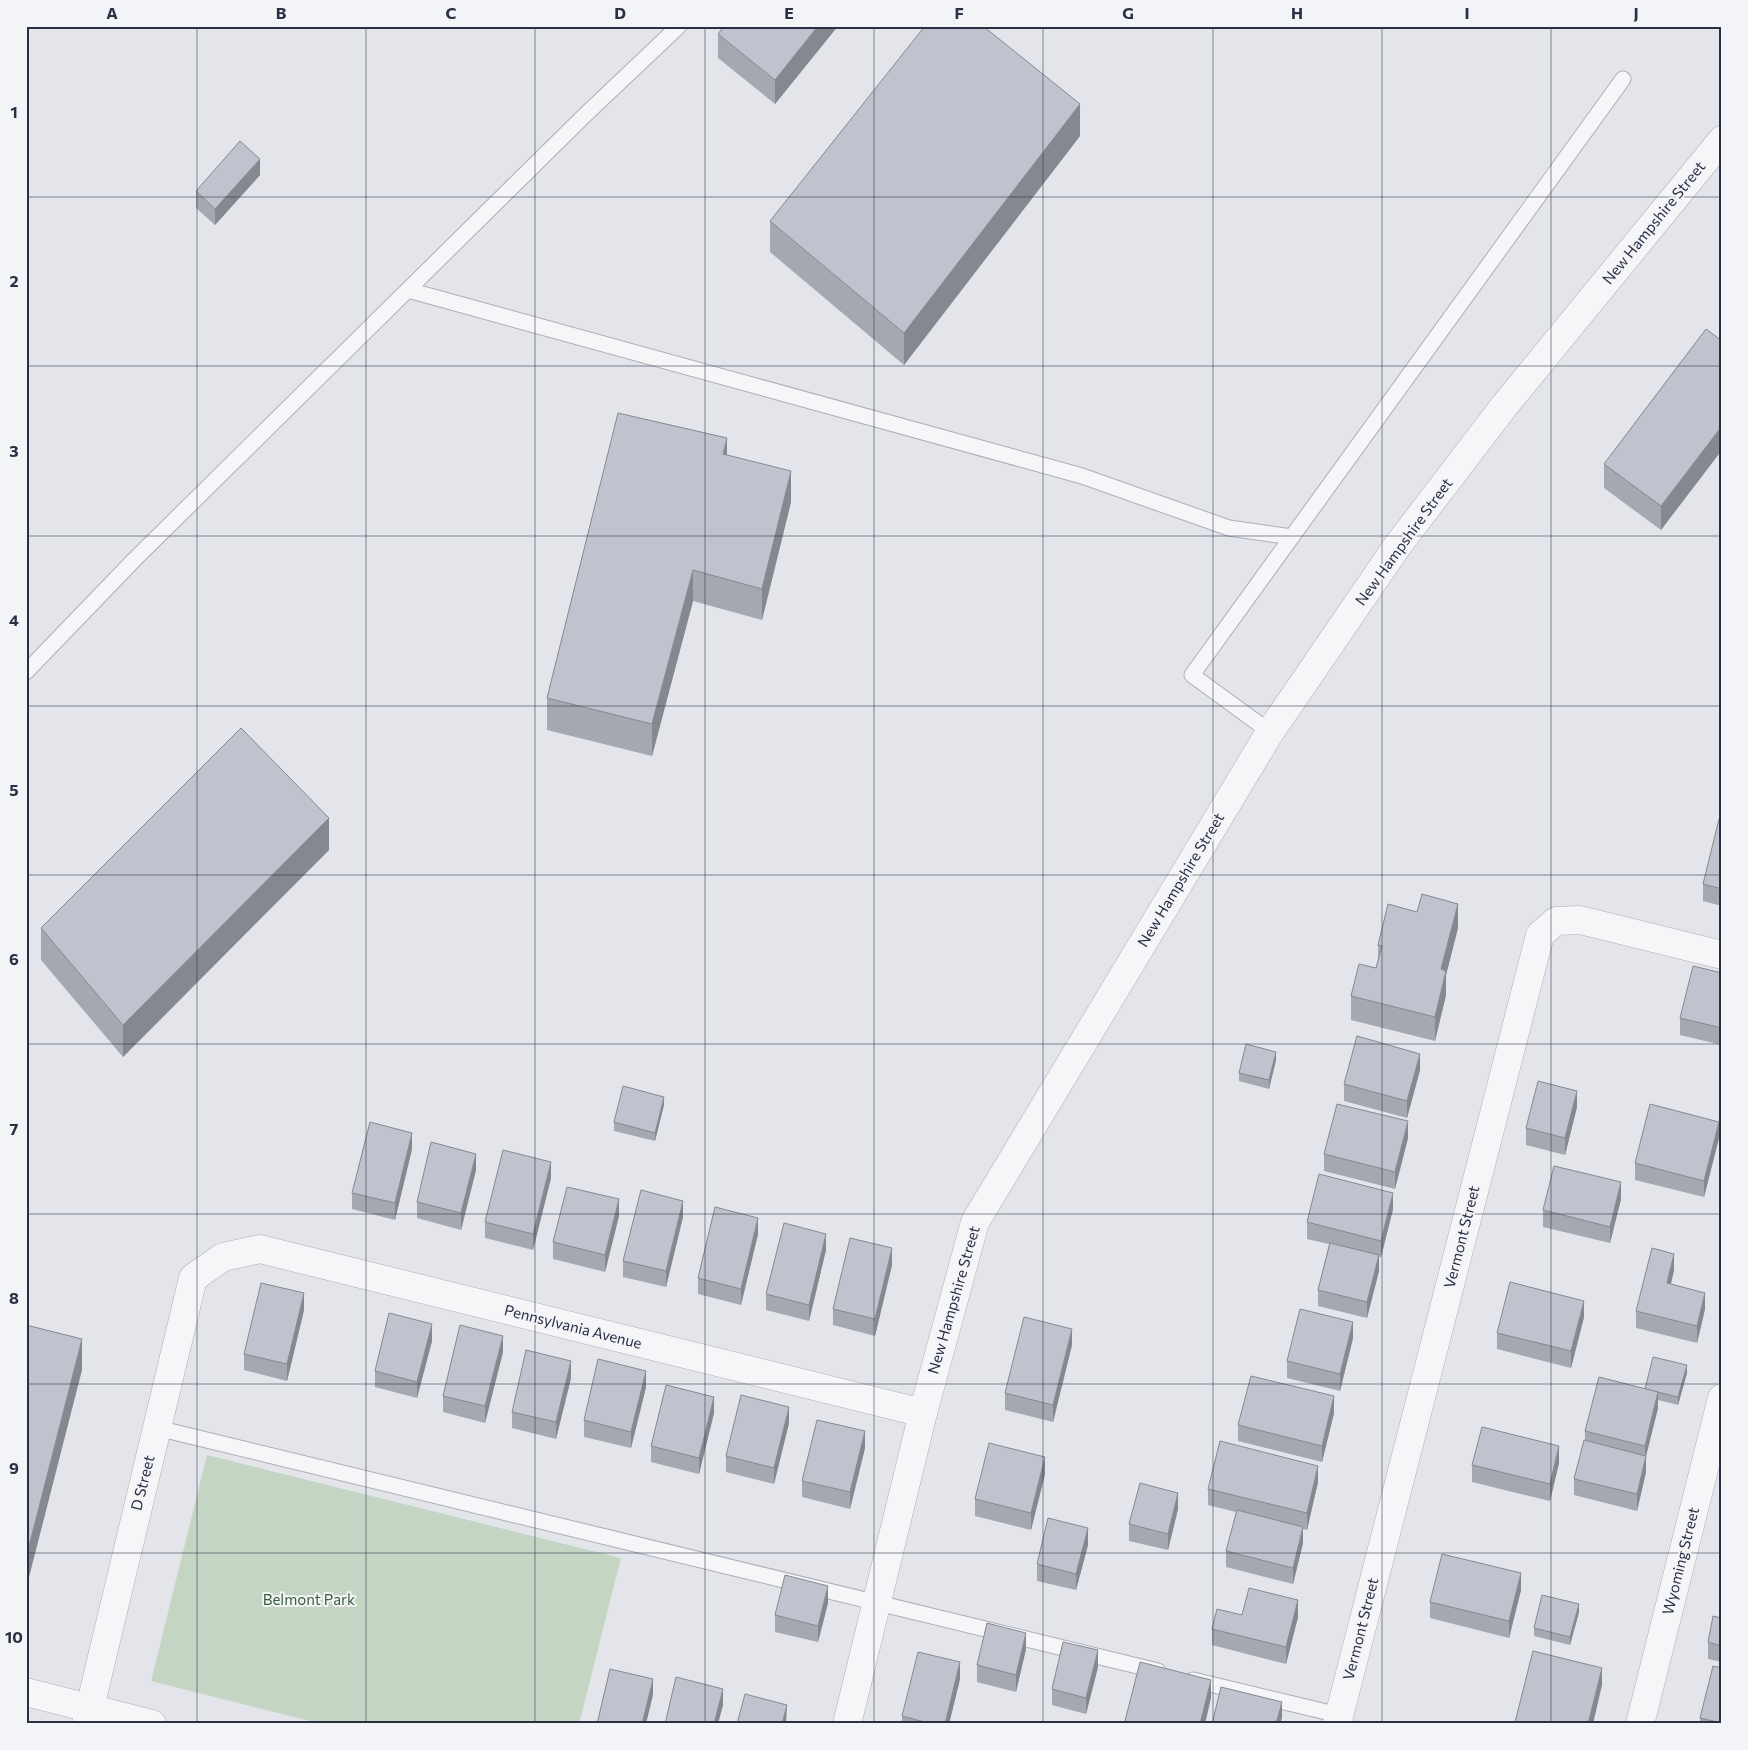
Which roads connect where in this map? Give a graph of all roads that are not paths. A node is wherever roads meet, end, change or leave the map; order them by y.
1 (680, 26) edge
2 (1623, 79) dead end
3 (1722, 140) edge
4 (408, 290) junction
5 (1292, 536) junction
6 (26, 672) edge
7 (1270, 732) junction
8 (1722, 955) edge
9 (223, 1258) joint
10 (1722, 1398) edge
11 (923, 1413) junction
12 (157, 1428) junction
13 (877, 1603) junction
14 (26, 1692) edge
15 (87, 1716) edge
16 (1338, 1720) edge
17 (152, 1724) edge
18 (847, 1724) edge
19 (1640, 1724) edge

1 - 4 lane
2 - 5 lane
3 - 7 street, New Hampshire Street
4 - 5 lane
4 - 6 lane
5 - 7 lane
7 - 11 street, New Hampshire Street
8 - 16 street, Vermont Street
9 - 11 street, Pennsylvania Avenue
9 - 12 street, D Street
10 - 19 street, Wyoming Street
11 - 13 street, New Hampshire Street
12 - 13 lane
12 - 15 street, D Street
13 - 16 lane
13 - 18 street, New Hampshire Street
14 - 15 street
15 - 17 street

